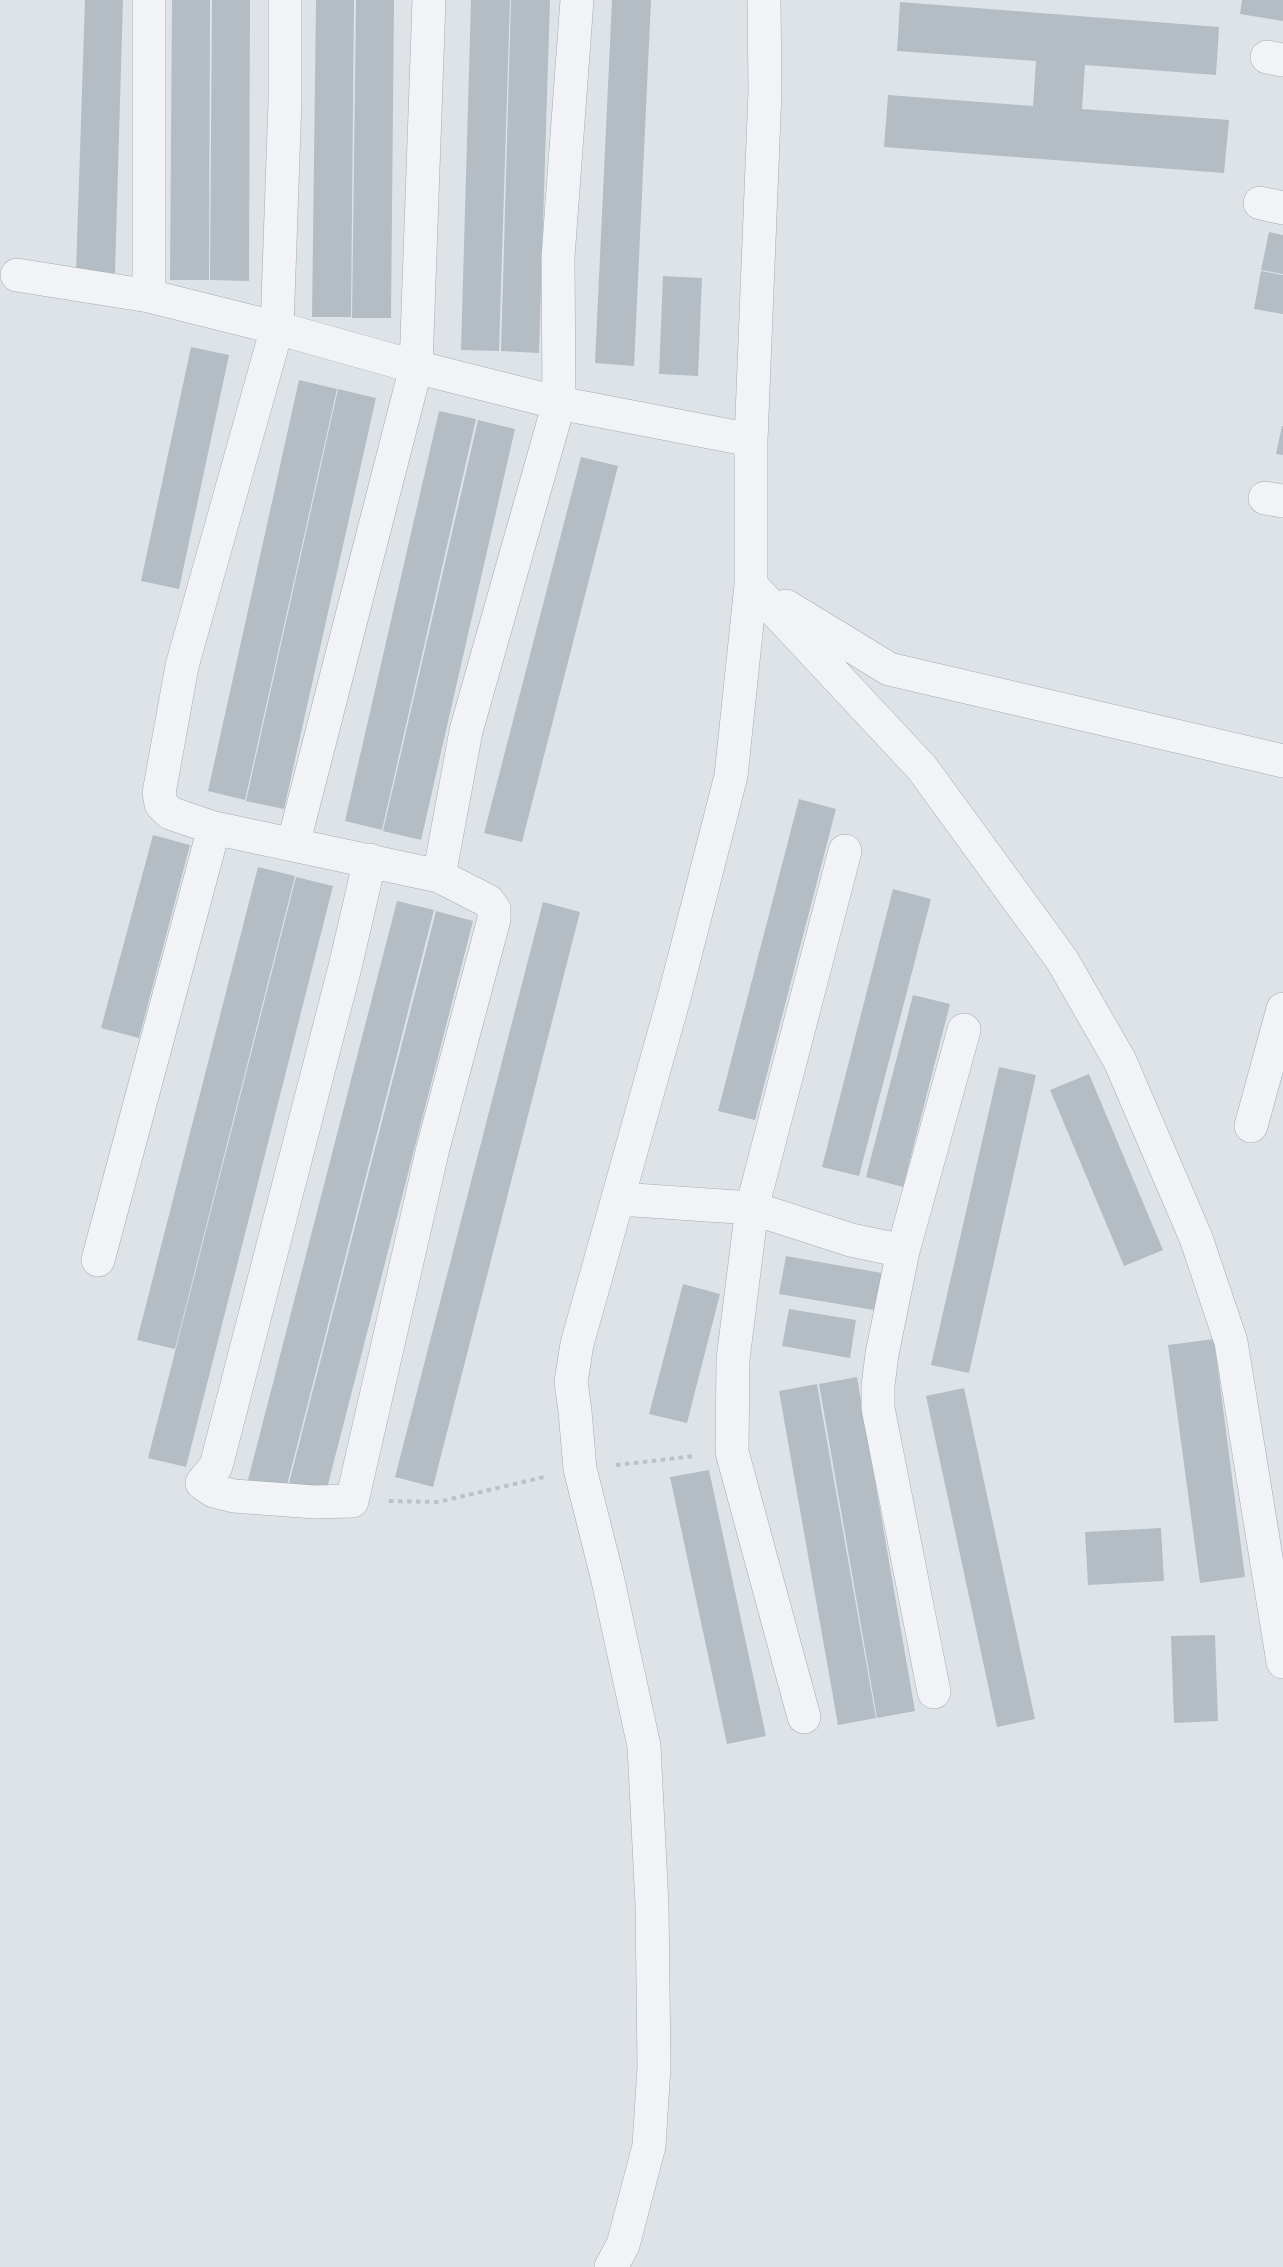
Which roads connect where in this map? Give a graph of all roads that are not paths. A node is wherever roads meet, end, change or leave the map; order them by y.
1 (149, 0) edge
2 (285, 0) edge
3 (429, 0) edge
4 (577, 0) edge
5 (764, 0) edge
6 (17, 275) dead end
7 (149, 296) junction
8 (277, 328) junction
9 (416, 367) junction
10 (559, 403) junction
11 (750, 440) junction
12 (751, 585) junction
13 (1283, 761) edge
14 (214, 828) junction
15 (293, 845) junction
16 (845, 851) dead end
17 (370, 860) junction
18 (439, 876) junction
19 (1283, 1009) edge
20 (964, 1030) dead end
21 (1251, 1126) dead end
22 (619, 1199) junction
23 (752, 1208) junction
24 (903, 1251) junction
25 (98, 1260) dead end
26 (1283, 1662) edge
27 (934, 1692) dead end
28 (804, 1717) dead end
29 (611, 2267) edge

1 - 7 street
2 - 8 street
3 - 9 street
4 - 10 street
5 - 11 street
6 - 7 street
7 - 8 street
8 - 9 street
8 - 14 street
9 - 10 street
9 - 15 street
10 - 11 street
10 - 18 street
11 - 12 street
12 - 13 street
12 - 22 street
12 - 26 street
14 - 15 street
14 - 25 street
15 - 17 street
16 - 23 street
17 - 18 street
17 - 18 street
19 - 21 street
20 - 24 street
22 - 23 street
22 - 29 street
23 - 24 street
23 - 28 street
24 - 27 street

